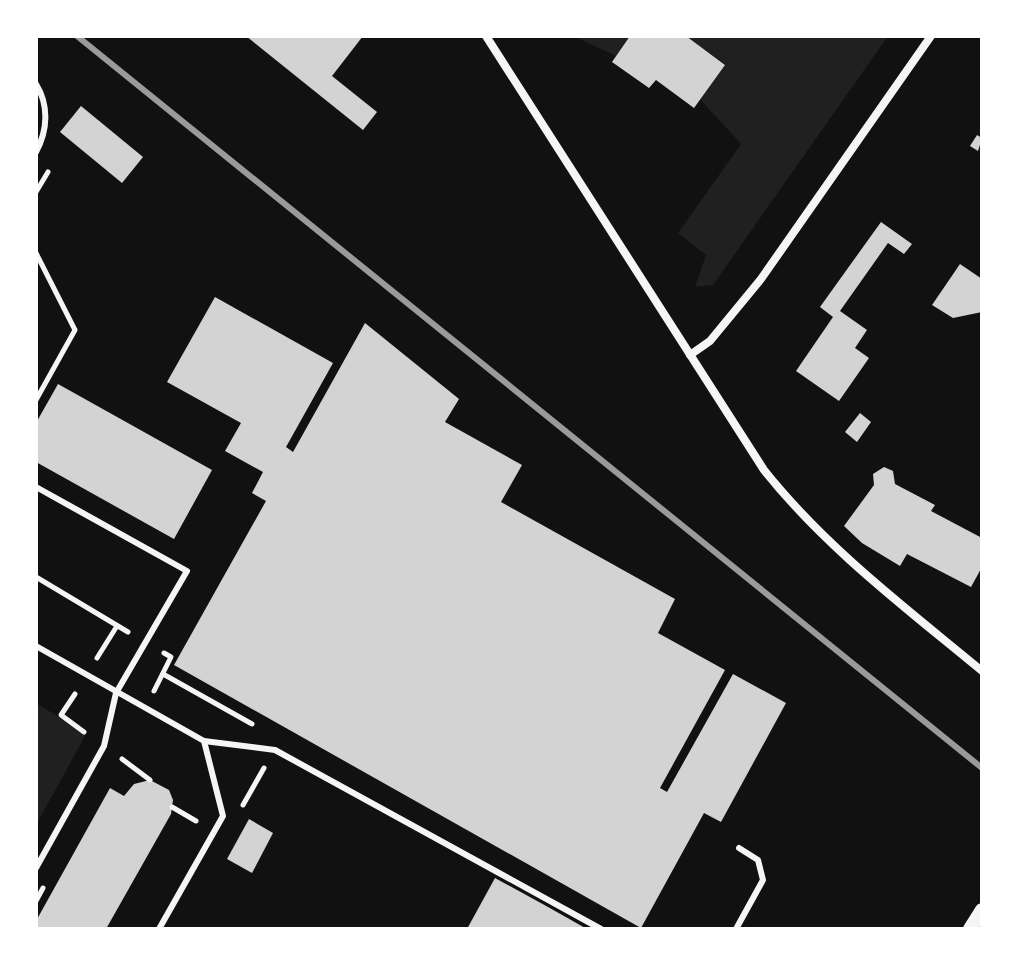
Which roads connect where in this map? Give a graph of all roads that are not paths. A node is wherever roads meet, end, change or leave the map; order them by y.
1 (486, 36) edge
2 (931, 36) edge
3 (36, 84) edge
4 (36, 152) edge
5 (690, 355) junction
6 (36, 487) edge
7 (36, 646) edge
8 (982, 671) edge
9 (116, 693) junction
10 (204, 741) junction
11 (739, 848) dead end
12 (36, 868) edge
13 (982, 910) edge
14 (159, 929) edge
15 (601, 929) edge
16 (736, 929) edge
17 (970, 929) edge

1 - 5 street
2 - 5 street
3 - 4 lane
5 - 8 street
6 - 9 lane
7 - 9 lane
9 - 10 lane
9 - 12 lane
10 - 14 lane
10 - 15 lane
11 - 16 lane
13 - 17 street

